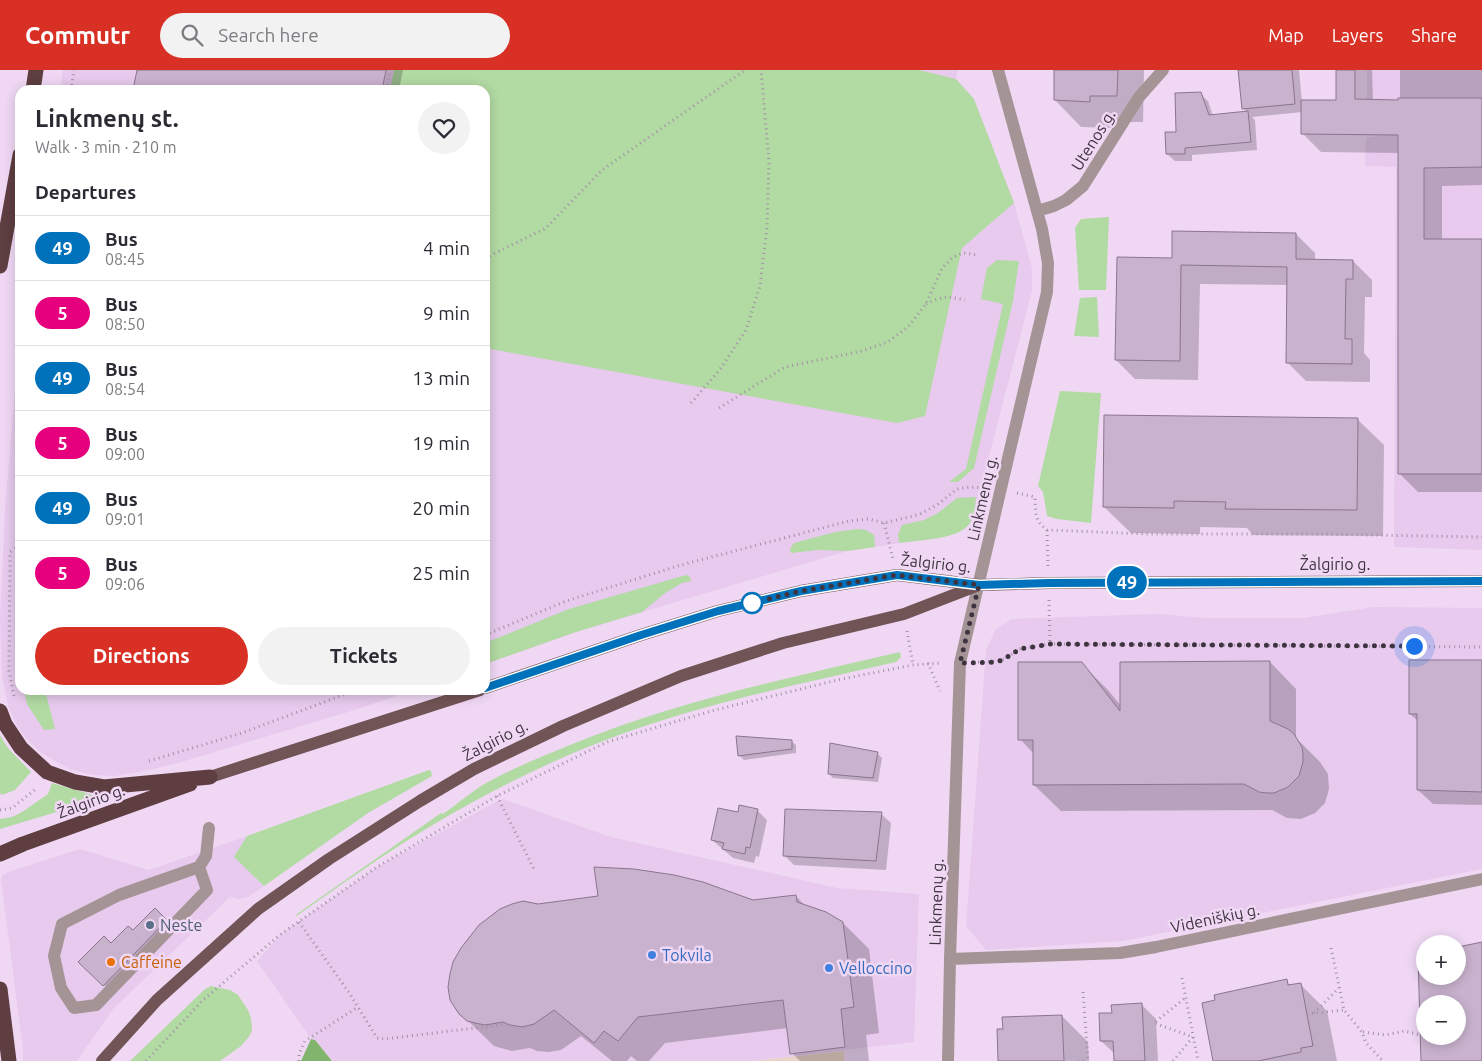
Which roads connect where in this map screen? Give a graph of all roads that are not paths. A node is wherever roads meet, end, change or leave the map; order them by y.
1 (36, 70) edge
2 (998, 70) edge
3 (1163, 70) edge
4 (33, 85) edge
5 (15, 184) edge
6 (1037, 211) junction
7 (0, 266) edge
8 (1482, 580) edge
9 (979, 585) junction
10 (490, 686) edge
11 (464, 695) edge
12 (0, 711) edge
13 (210, 777) junction
14 (209, 828) dead end
15 (0, 854) edge
16 (199, 866) junction
17 (1482, 879) edge
18 (950, 959) junction
19 (0, 989) edge
20 (9, 1061) edge
21 (102, 1061) edge
22 (948, 1061) edge

1 - 4 highway
2 - 6 street, Linkmenų g.
3 - 6 street, Utenos g.
5 - 7 highway
6 - 9 street, Linkmenų g.
8 - 9 main road, Žalgirio g.
9 - 10 main road, Žalgirio g.
9 - 18 street, Linkmenų g.
9 - 21 main road, Žalgirio g.
11 - 13 main road, Žalgirio g.
12 - 13 highway
13 - 15 highway, Žalgirio g.
14 - 16 street
16 - 16 street
17 - 18 street, Videniškių g.
18 - 22 street, Linkmenų g.
19 - 20 highway

